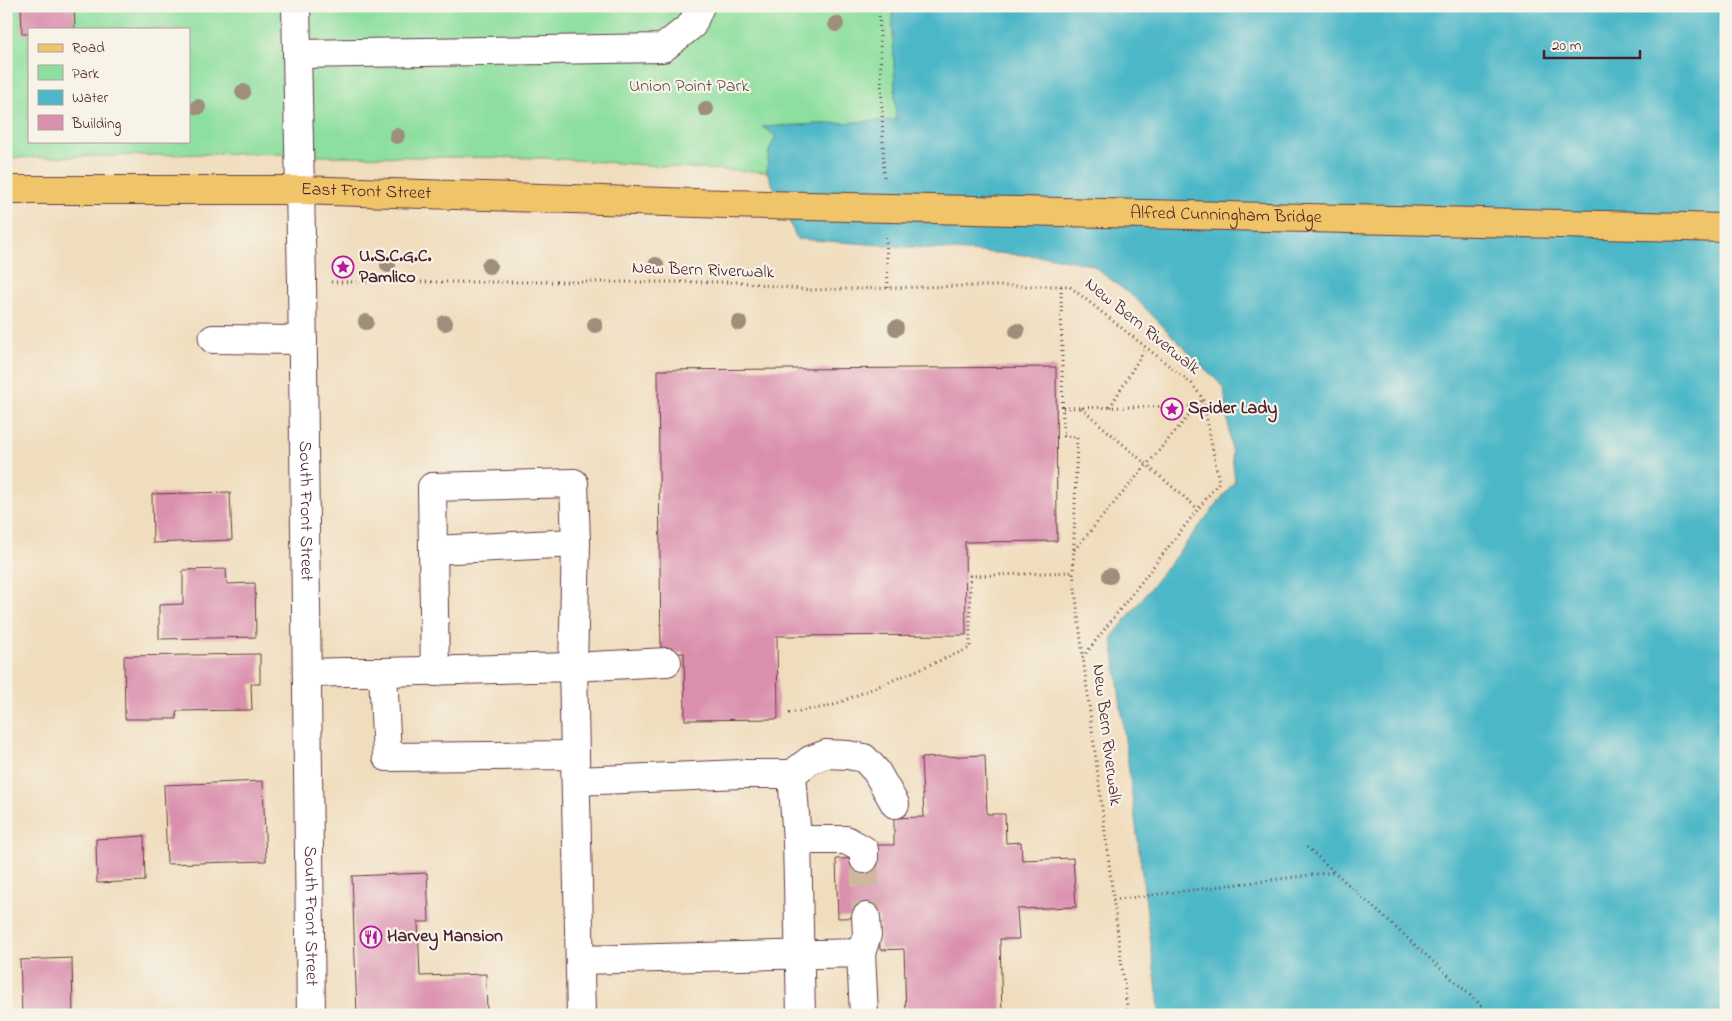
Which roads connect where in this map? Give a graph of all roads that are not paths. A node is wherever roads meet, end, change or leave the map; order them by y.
1 (296, 6) edge
2 (700, 6) edge
3 (297, 54) junction
4 (6, 190) edge
5 (299, 190) junction
6 (726, 204) joint
7 (1726, 228) edge
8 (213, 339) dead end
9 (303, 340) junction
10 (576, 543) junction
11 (433, 550) junction
12 (667, 662) dead end
13 (574, 667) junction
14 (382, 672) junction
15 (435, 672) junction
16 (307, 673) junction
17 (575, 755) junction
18 (792, 774) junction
19 (576, 781) junction
20 (895, 804) dead end
21 (798, 840) junction
22 (864, 859) tunnel mouth
23 (866, 917) tunnel mouth
24 (861, 953) junction
25 (801, 954) junction
26 (580, 960) junction
27 (311, 1015) edge
28 (581, 1015) edge
29 (801, 1015) edge
30 (864, 1015) edge

1 - 3 street, South Front Street
2 - 3 street
3 - 5 street, South Front Street
4 - 5 main road, East Front Street
5 - 6 main road, East Front Street
5 - 9 street, South Front Street
6 - 7 main road, Alfred Cunningham Bridge, bridge
8 - 9 street
9 - 16 street, South Front Street
10 - 11 street
10 - 11 street
10 - 13 street
11 - 15 street
12 - 13 street
13 - 15 street
13 - 17 street
14 - 15 street
14 - 16 street
14 - 17 street
16 - 27 street, South Front Street
17 - 19 street
18 - 19 street
18 - 20 street
18 - 21 street
19 - 26 street
21 - 22 street
21 - 25 street
23 - 24 street
24 - 25 street
24 - 30 street
25 - 26 street
25 - 29 street
26 - 28 street

